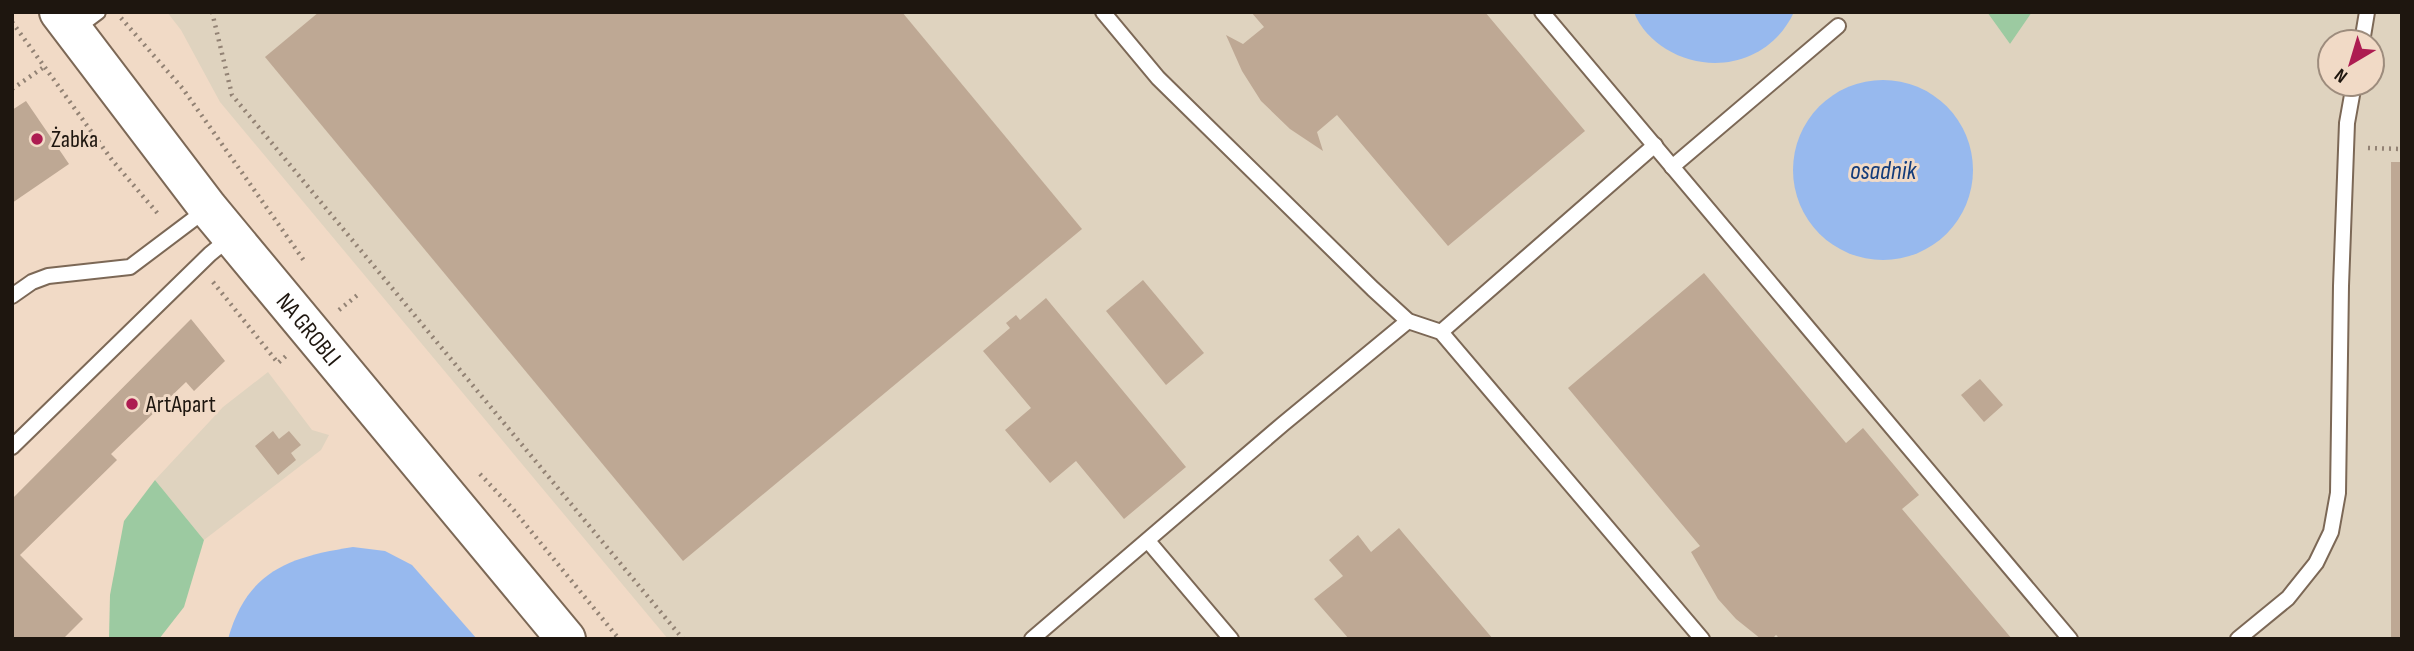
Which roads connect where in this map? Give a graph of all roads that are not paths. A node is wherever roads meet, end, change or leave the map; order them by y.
1 (1103, 12) edge
2 (1542, 12) edge
3 (77, 18) edge
4 (1838, 26) dead end
5 (2351, 98) edge
6 (1655, 145) junction
7 (1672, 167) junction
8 (220, 222) junction
9 (12, 296) edge
10 (1408, 321) junction
11 (1441, 332) junction
12 (12, 447) edge
13 (1148, 541) junction
14 (566, 639) edge
15 (1032, 639) edge
16 (1231, 639) edge
17 (1702, 639) edge
18 (2070, 639) edge
19 (2238, 639) edge

1 - 10 lane
2 - 6 lane
3 - 8 street, NA GROBLI
4 - 7 lane
5 - 19 lane
6 - 7 lane
6 - 11 lane
7 - 18 lane
8 - 9 lane
8 - 12 lane
8 - 14 street, NA GROBLI
10 - 11 lane
10 - 13 lane
11 - 17 lane
13 - 15 lane
13 - 16 lane

